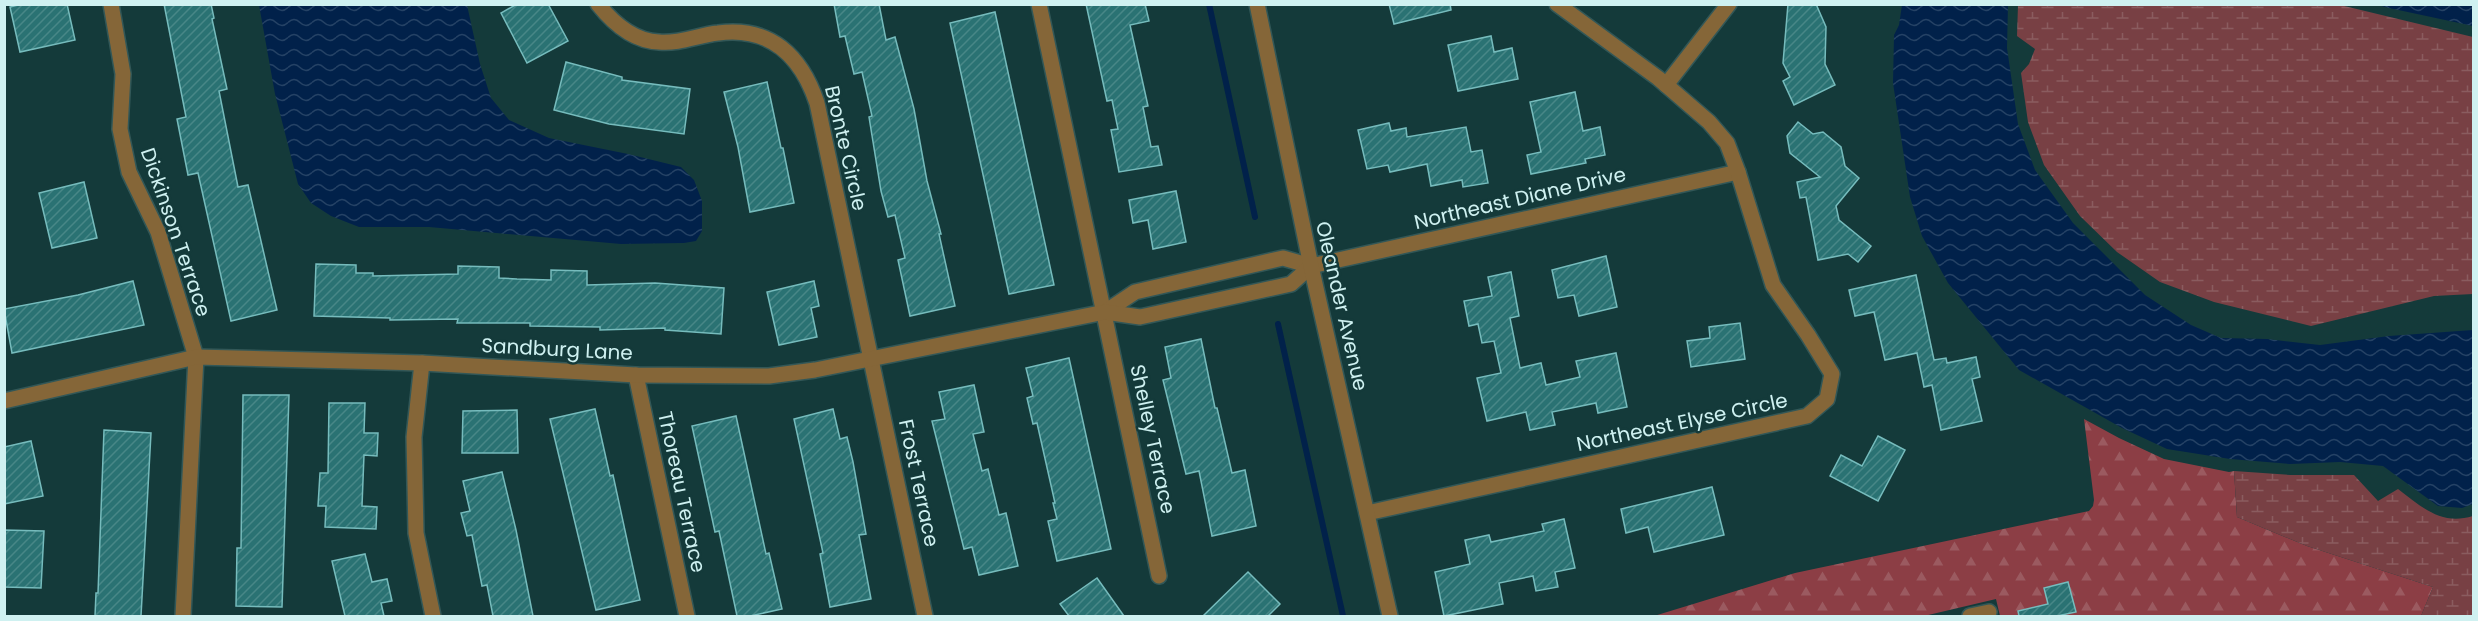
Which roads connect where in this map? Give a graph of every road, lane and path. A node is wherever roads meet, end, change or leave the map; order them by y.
1 (111, 4) edge
2 (598, 4) edge
3 (1039, 4) edge
4 (1257, 4) edge
5 (1557, 4) edge
6 (1729, 4) edge
7 (1666, 86) junction
8 (1738, 172) junction
9 (1311, 266) junction
10 (1105, 312) junction
11 (196, 357) junction
12 (872, 358) junction
13 (422, 363) junction
14 (636, 375) junction
15 (4, 401) edge
16 (1367, 513) junction
17 (1160, 576) dead end
18 (1989, 612) dead end
19 (183, 616) edge
20 (433, 616) edge
21 (687, 616) edge
22 (925, 616) edge
23 (1390, 616) edge
24 (1970, 616) edge

1 - 11 street, Dickinson Terrace
2 - 12 street, Bronte Circle
3 - 10 street
4 - 9 street, Oleander Avenue
5 - 7 street, Northeast Elyse Circle
6 - 7 street
7 - 8 street, Northeast Elyse Circle
8 - 9 street, Northeast Diane Drive
8 - 16 street, Northeast Elyse Circle
9 - 10 street, Sandburg Lane
9 - 10 street, Sandburg Lane
9 - 16 street, Oleander Avenue
10 - 12 street, Sandburg Lane
10 - 17 street, Shelley Terrace
11 - 13 street, Sandburg Lane
11 - 15 street, Sandburg Lane
11 - 19 street, Dickinson Terrace
12 - 14 street, Sandburg Lane
12 - 22 street, Frost Terrace
13 - 14 street, Sandburg Lane
13 - 20 street
14 - 21 street, Thoreau Terrace
16 - 23 street, Oleander Avenue
18 - 24 street

